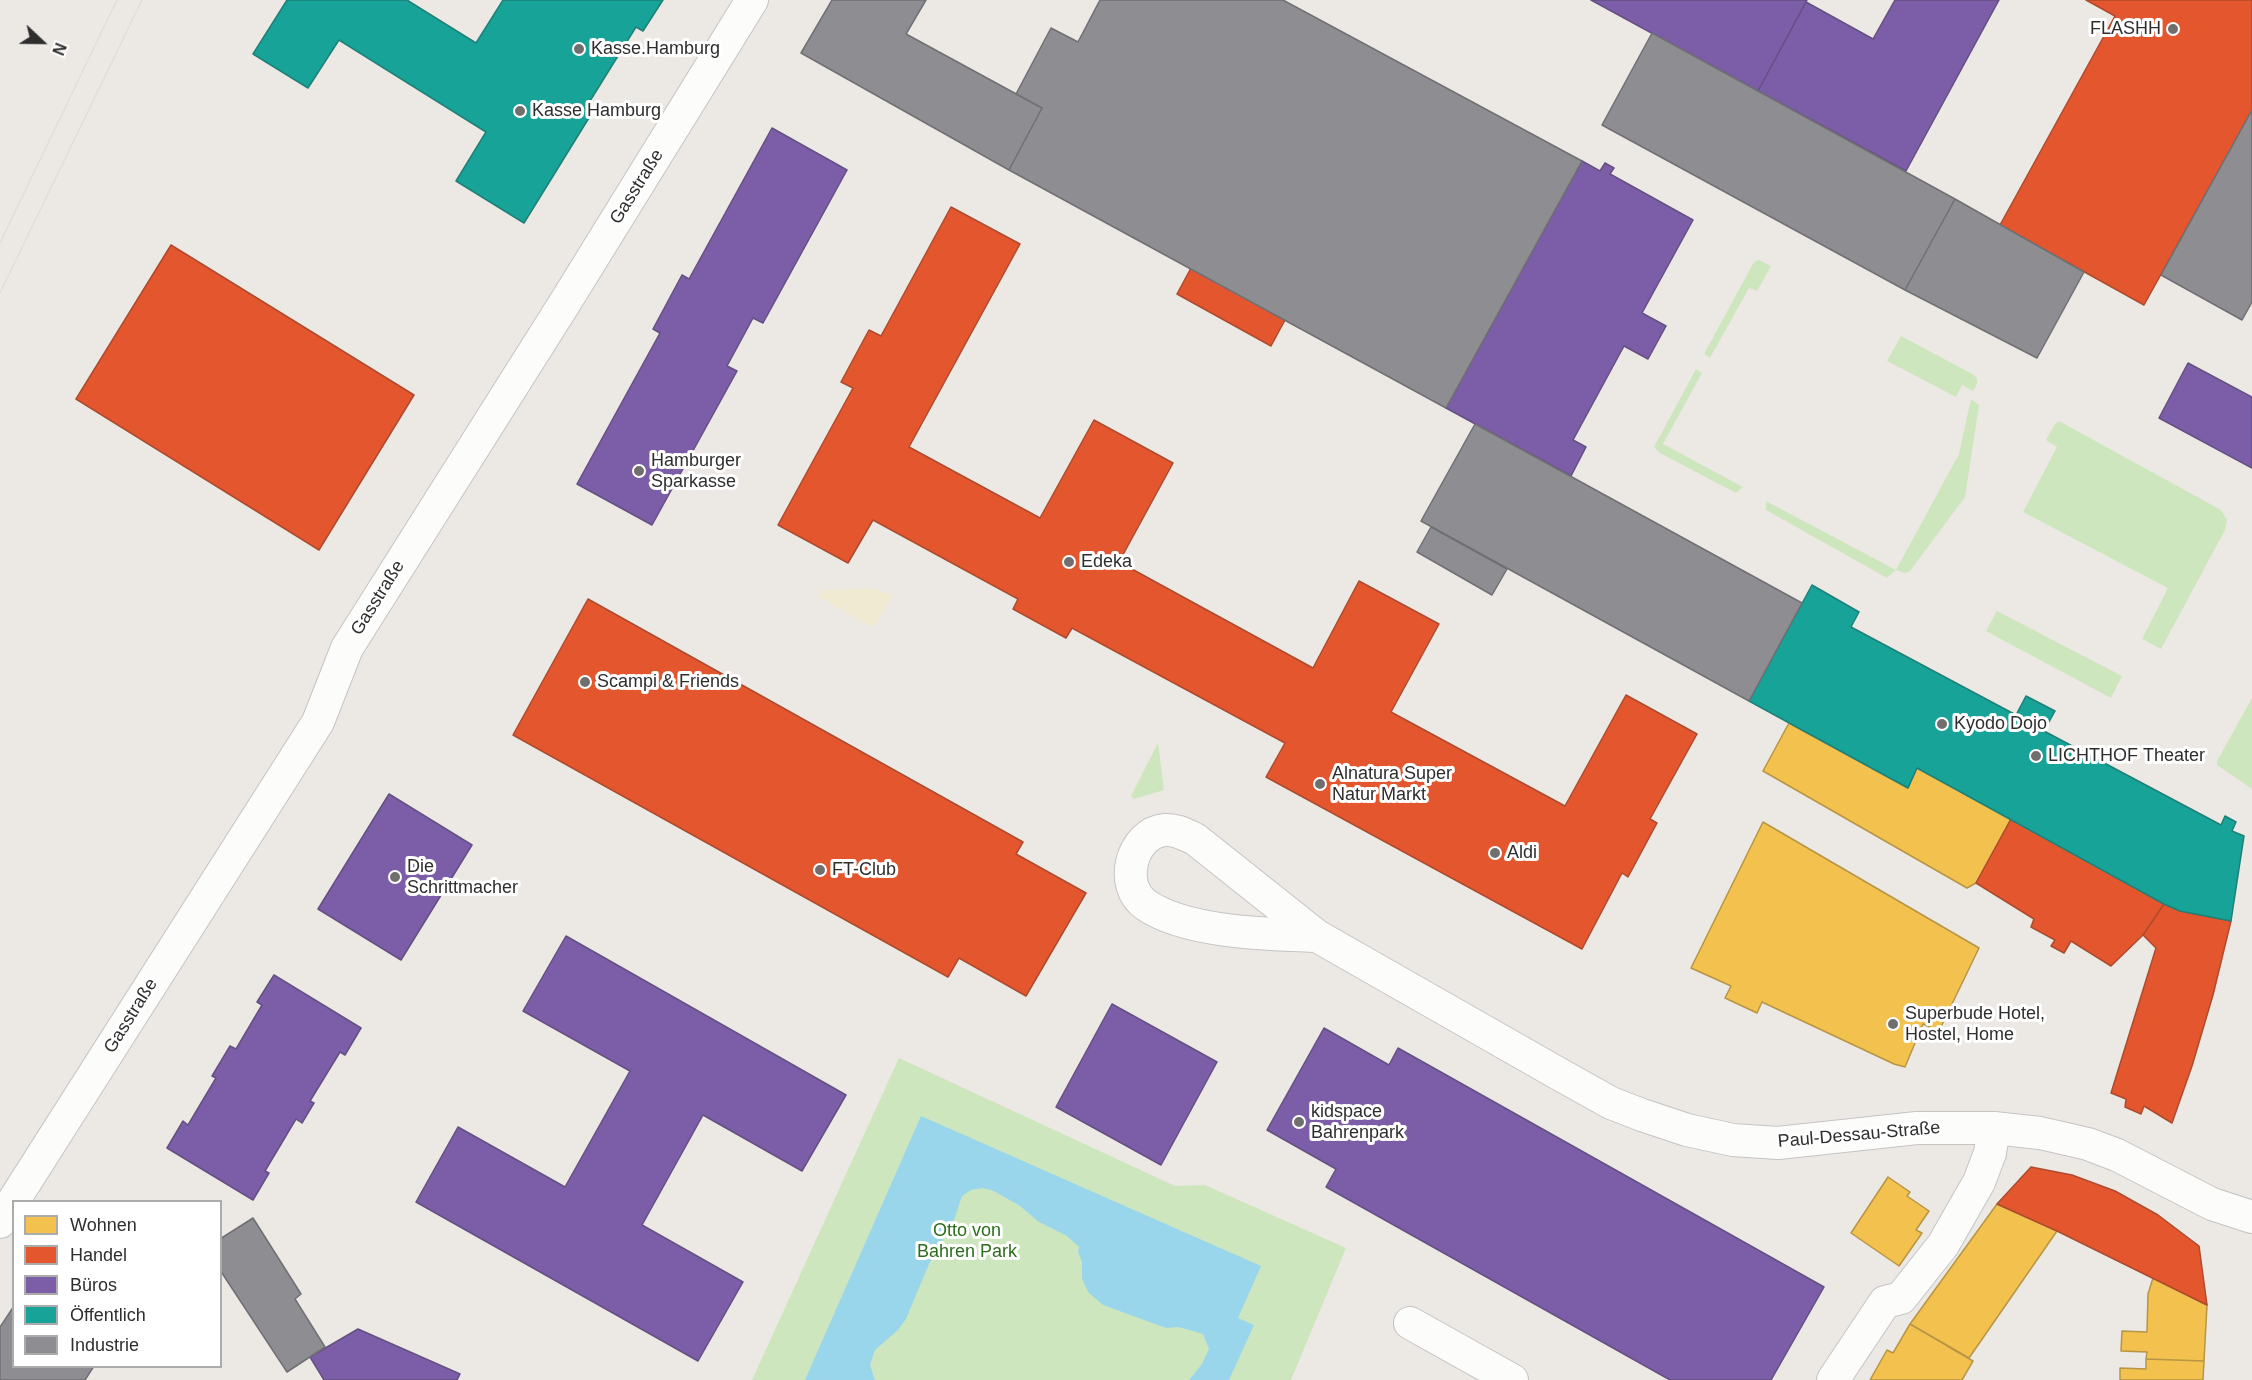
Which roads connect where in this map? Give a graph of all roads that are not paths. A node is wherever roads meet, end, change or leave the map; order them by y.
1 (752, 0) edge
2 (1317, 936) junction
3 (1994, 1128) junction
4 (14, 1200) edge
5 (12, 1203) edge
6 (2252, 1217) edge
7 (0, 1222) edge
8 (1410, 1323) dead end
9 (1512, 1380) edge
10 (1833, 1380) edge

1 - 4 street, Gasstraße
2 - 2 street, Paul-Dessau-Straße
2 - 3 street, Paul-Dessau-Straße
3 - 6 street, Paul-Dessau-Straße
3 - 10 street
5 - 7 street, Gasstraße
8 - 9 street

